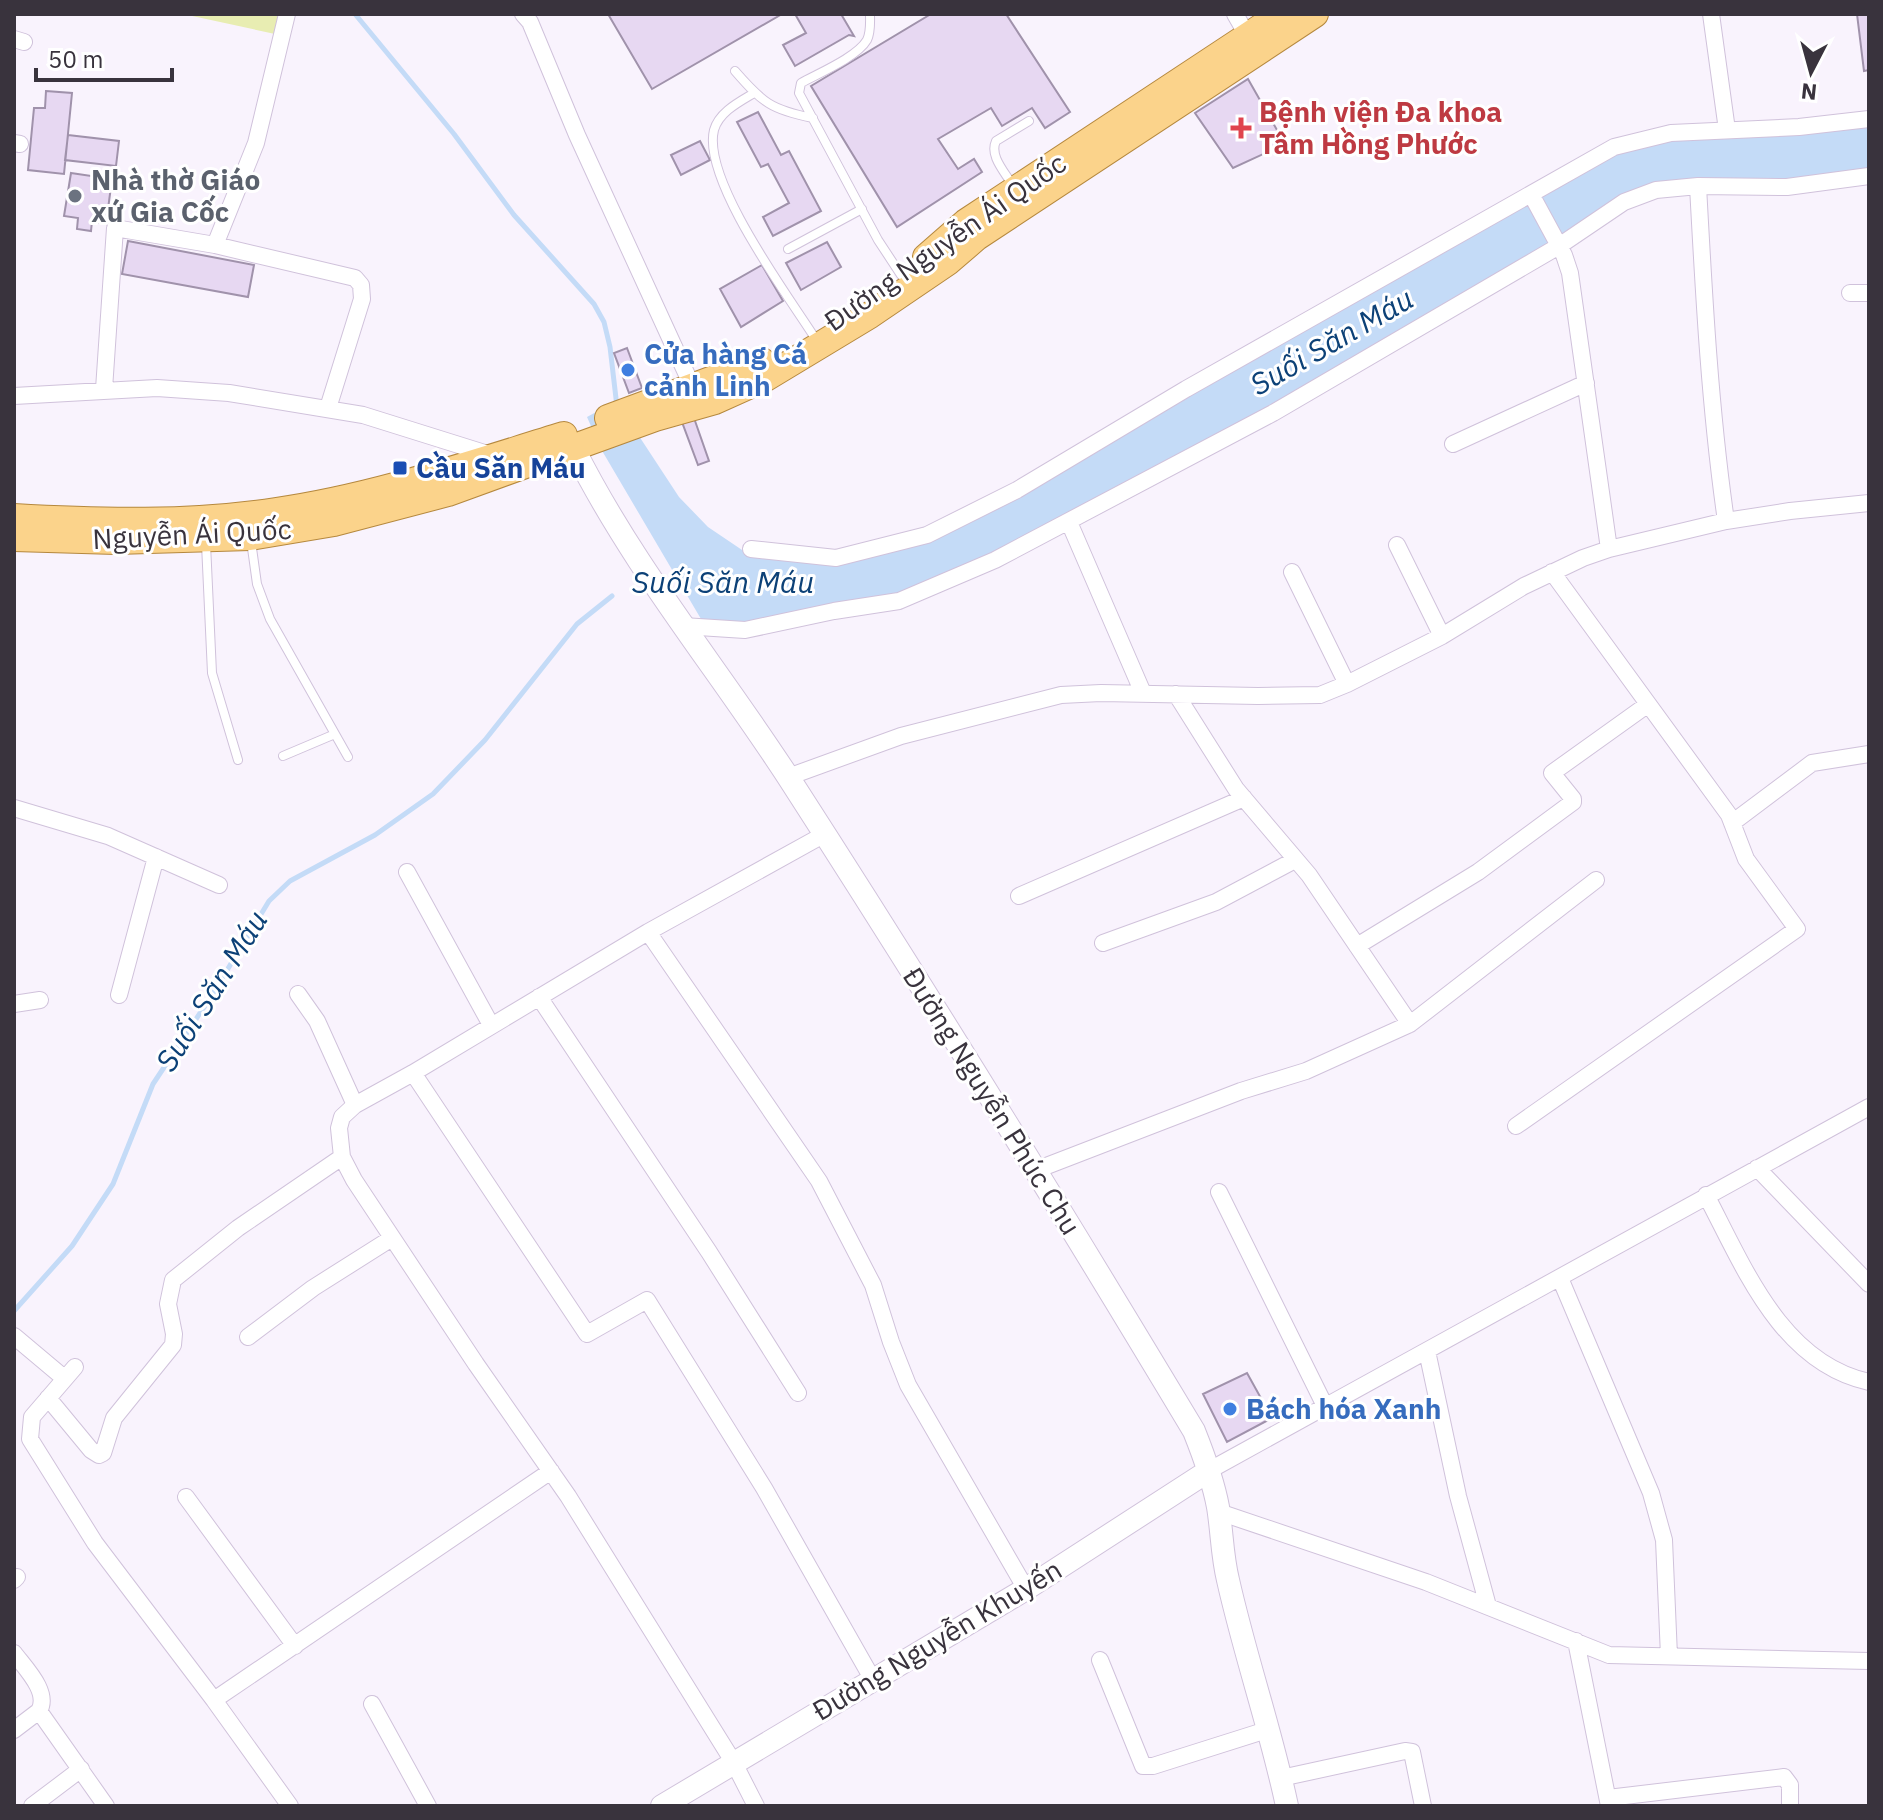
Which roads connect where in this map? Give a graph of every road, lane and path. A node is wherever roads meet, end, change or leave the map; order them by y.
1 (287, 14) edge
2 (870, 14) edge
3 (1281, 14) edge
4 (1315, 14) edge
5 (1711, 14) edge
6 (531, 17) edge
7 (1241, 25) edge
8 (735, 71) dead end
9 (754, 93) junction
10 (813, 118) junction
11 (1869, 119) edge
12 (1029, 121) dead end
13 (1727, 130) junction
14 (1869, 176) edge
15 (1698, 186) junction
16 (1531, 194) junction
17 (1015, 202) junction
18 (862, 209) junction
19 (215, 245) junction
20 (1559, 246) junction
21 (788, 249) dead end
22 (901, 275) junction
23 (1850, 293) dead end
24 (1869, 293) edge
25 (813, 335) junction
26 (1586, 383) junction
27 (693, 388) junction
28 (104, 389) junction
29 (14, 396) edge
30 (328, 408) junction
31 (651, 410) junction
32 (572, 443) junction
33 (1453, 444) dead end
34 (495, 456) junction
35 (1869, 503) edge
36 (14, 517) edge
37 (1726, 521) junction
38 (1069, 522) junction
39 (250, 537) junction
40 (14, 538) edge
41 (205, 539) junction
42 (1397, 545) dead end
43 (751, 549) dead end
44 (1609, 549) junction
45 (1292, 572) dead end
46 (1552, 572) junction
47 (683, 626) junction
48 (1442, 636) junction
49 (1347, 684) junction
50 (1143, 693) junction
51 (1176, 694) junction
52 (1647, 705) junction
53 (335, 734) junction
54 (1869, 754) edge
55 (283, 756) dead end
56 (348, 757) dead end
57 (238, 760) dead end
58 (788, 777) junction
59 (1244, 798) junction
60 (14, 808) edge
61 (1732, 823) junction
62 (825, 834) junction
63 (156, 857) junction
64 (1295, 860) junction
65 (407, 872) dead end
66 (1596, 880) dead end
67 (219, 885) dead end
68 (1019, 896) dead end
69 (648, 932) junction
70 (1103, 943) dead end
71 (1357, 946) junction
72 (298, 994) dead end
73 (119, 995) dead end
74 (539, 997) junction
75 (40, 1000) dead end
76 (14, 1004) edge
77 (1410, 1024) junction
78 (491, 1025) junction
79 (413, 1073) junction
80 (355, 1105) junction
81 (1869, 1107) edge
82 (1516, 1126) dead end
83 (342, 1157) junction
84 (1757, 1168) junction
85 (1036, 1170) junction
86 (1219, 1192) dead end
87 (1706, 1195) junction
88 (392, 1238) junction
89 (1560, 1278) junction
90 (1869, 1284) edge
91 (14, 1336) edge
92 (248, 1337) dead end
93 (1427, 1351) junction
94 (1869, 1382) edge
95 (798, 1393) dead end
96 (48, 1398) junction
97 (1325, 1406) junction
98 (1210, 1470) junction
99 (551, 1471) junction
100 (186, 1497) dead end
101 (1219, 1512) junction
102 (1026, 1589) junction
103 (1488, 1606) junction
104 (1576, 1641) junction
105 (295, 1646) junction
106 (14, 1653) edge
107 (1669, 1656) junction
108 (1100, 1660) dead end
109 (1869, 1661) edge
110 (873, 1680) junction
111 (214, 1700) junction
112 (372, 1704) dead end
113 (39, 1711) junction
114 (1270, 1729) junction
115 (14, 1730) edge
116 (734, 1763) junction
117 (81, 1769) junction
118 (1281, 1778) junction
119 (1608, 1802) edge
120 (32, 1806) edge
121 (106, 1806) edge
122 (290, 1806) edge
123 (428, 1806) edge
124 (662, 1806) edge
125 (756, 1806) edge
126 (1287, 1806) edge
127 (1423, 1806) edge
128 (1790, 1806) edge

1 - 19 street
2 - 10 lane
3 - 7 main road, Đường Nguyễn Ái Quốc
4 - 17 main road, Đường Nguyễn Ái Quốc
5 - 13 street
6 - 27 street
7 - 17 main road, Đường Nguyễn Ái Quốc
8 - 9 lane
9 - 10 lane
9 - 25 lane
10 - 18 lane
11 - 13 street
12 - 17 lane
13 - 16 street
14 - 15 street
15 - 20 street
15 - 37 street
16 - 20 street
16 - 43 street
17 - 22 main road, Đường Nguyễn Ái Quốc
17 - 31 main road, Đường Nguyễn Ái Quốc
18 - 21 lane
18 - 22 lane
19 - 28 street
19 - 30 street
20 - 26 street
20 - 38 street
22 - 25 main road, Đường Nguyễn Ái Quốc
23 - 24 street
25 - 27 main road, Đường Nguyễn Ái Quốc
26 - 33 street
26 - 44 street
27 - 31 main road, Đường Nguyễn Ái Quốc
28 - 29 street
28 - 30 street
30 - 34 street
31 - 32 main road, Đường Nguyễn Ái Quốc
32 - 34 main road, Đường Nguyễn Ái Quốc
32 - 39 main road, Nguyễn Ái Quốc
32 - 47 street, Đường Nguyễn Phúc Chu
34 - 36 main road, Nguyễn Ái Quốc
35 - 37 street
37 - 44 street
38 - 47 street
38 - 50 street
39 - 41 main road, Nguyễn Ái Quốc
39 - 53 lane
40 - 41 main road, Nguyễn Ái Quốc
41 - 57 lane
42 - 48 street
44 - 46 street
45 - 49 street
46 - 48 street
46 - 52 street
47 - 58 street, Đường Nguyễn Phúc Chu
48 - 49 street
49 - 51 street
50 - 51 street
50 - 58 street
51 - 59 street
52 - 61 street
52 - 71 street
53 - 55 lane
53 - 56 lane
54 - 61 street
58 - 62 street, Đường Nguyễn Phúc Chu
59 - 64 street
59 - 68 street
60 - 63 street
61 - 82 street
62 - 69 street
62 - 85 street, Đường Nguyễn Phúc Chu
63 - 67 street
63 - 73 street
64 - 70 street
64 - 71 street
65 - 78 street
66 - 77 street
69 - 74 street
69 - 102 street
71 - 77 street
72 - 80 street
74 - 78 street
74 - 95 street
75 - 76 street
77 - 85 street
78 - 79 street
79 - 80 street
79 - 110 street
80 - 83 street
81 - 84 street
83 - 88 street
83 - 96 street
84 - 87 street
84 - 90 street
85 - 98 street, Đường Nguyễn Phúc Chu
86 - 97 street
87 - 89 street
87 - 94 street
88 - 92 street
88 - 99 street
89 - 93 street
89 - 107 street
91 - 96 street
93 - 97 street
93 - 103 street
96 - 111 street
97 - 98 street
98 - 101 street, Đường Nguyễn Phúc Chu
98 - 102 street, Đường Nguyễn Khuyến
99 - 105 street
99 - 116 street
100 - 105 street
101 - 103 street
101 - 114 street, Đường Nguyễn Phúc Chu
102 - 110 street, Đường Nguyễn Khuyến
103 - 104 street
104 - 107 street
104 - 119 street
105 - 111 street
106 - 113 street
107 - 109 street
108 - 114 street
110 - 116 street, Đường Nguyễn Khuyến
111 - 122 street
112 - 123 street
113 - 115 street
113 - 117 street
114 - 118 street, Đường Nguyễn Phúc Chu
116 - 124 street, Đường Nguyễn Khuyến
116 - 125 street
117 - 120 street
117 - 121 street
118 - 126 street, Đường Nguyễn Phúc Chu
118 - 127 street
119 - 128 street

